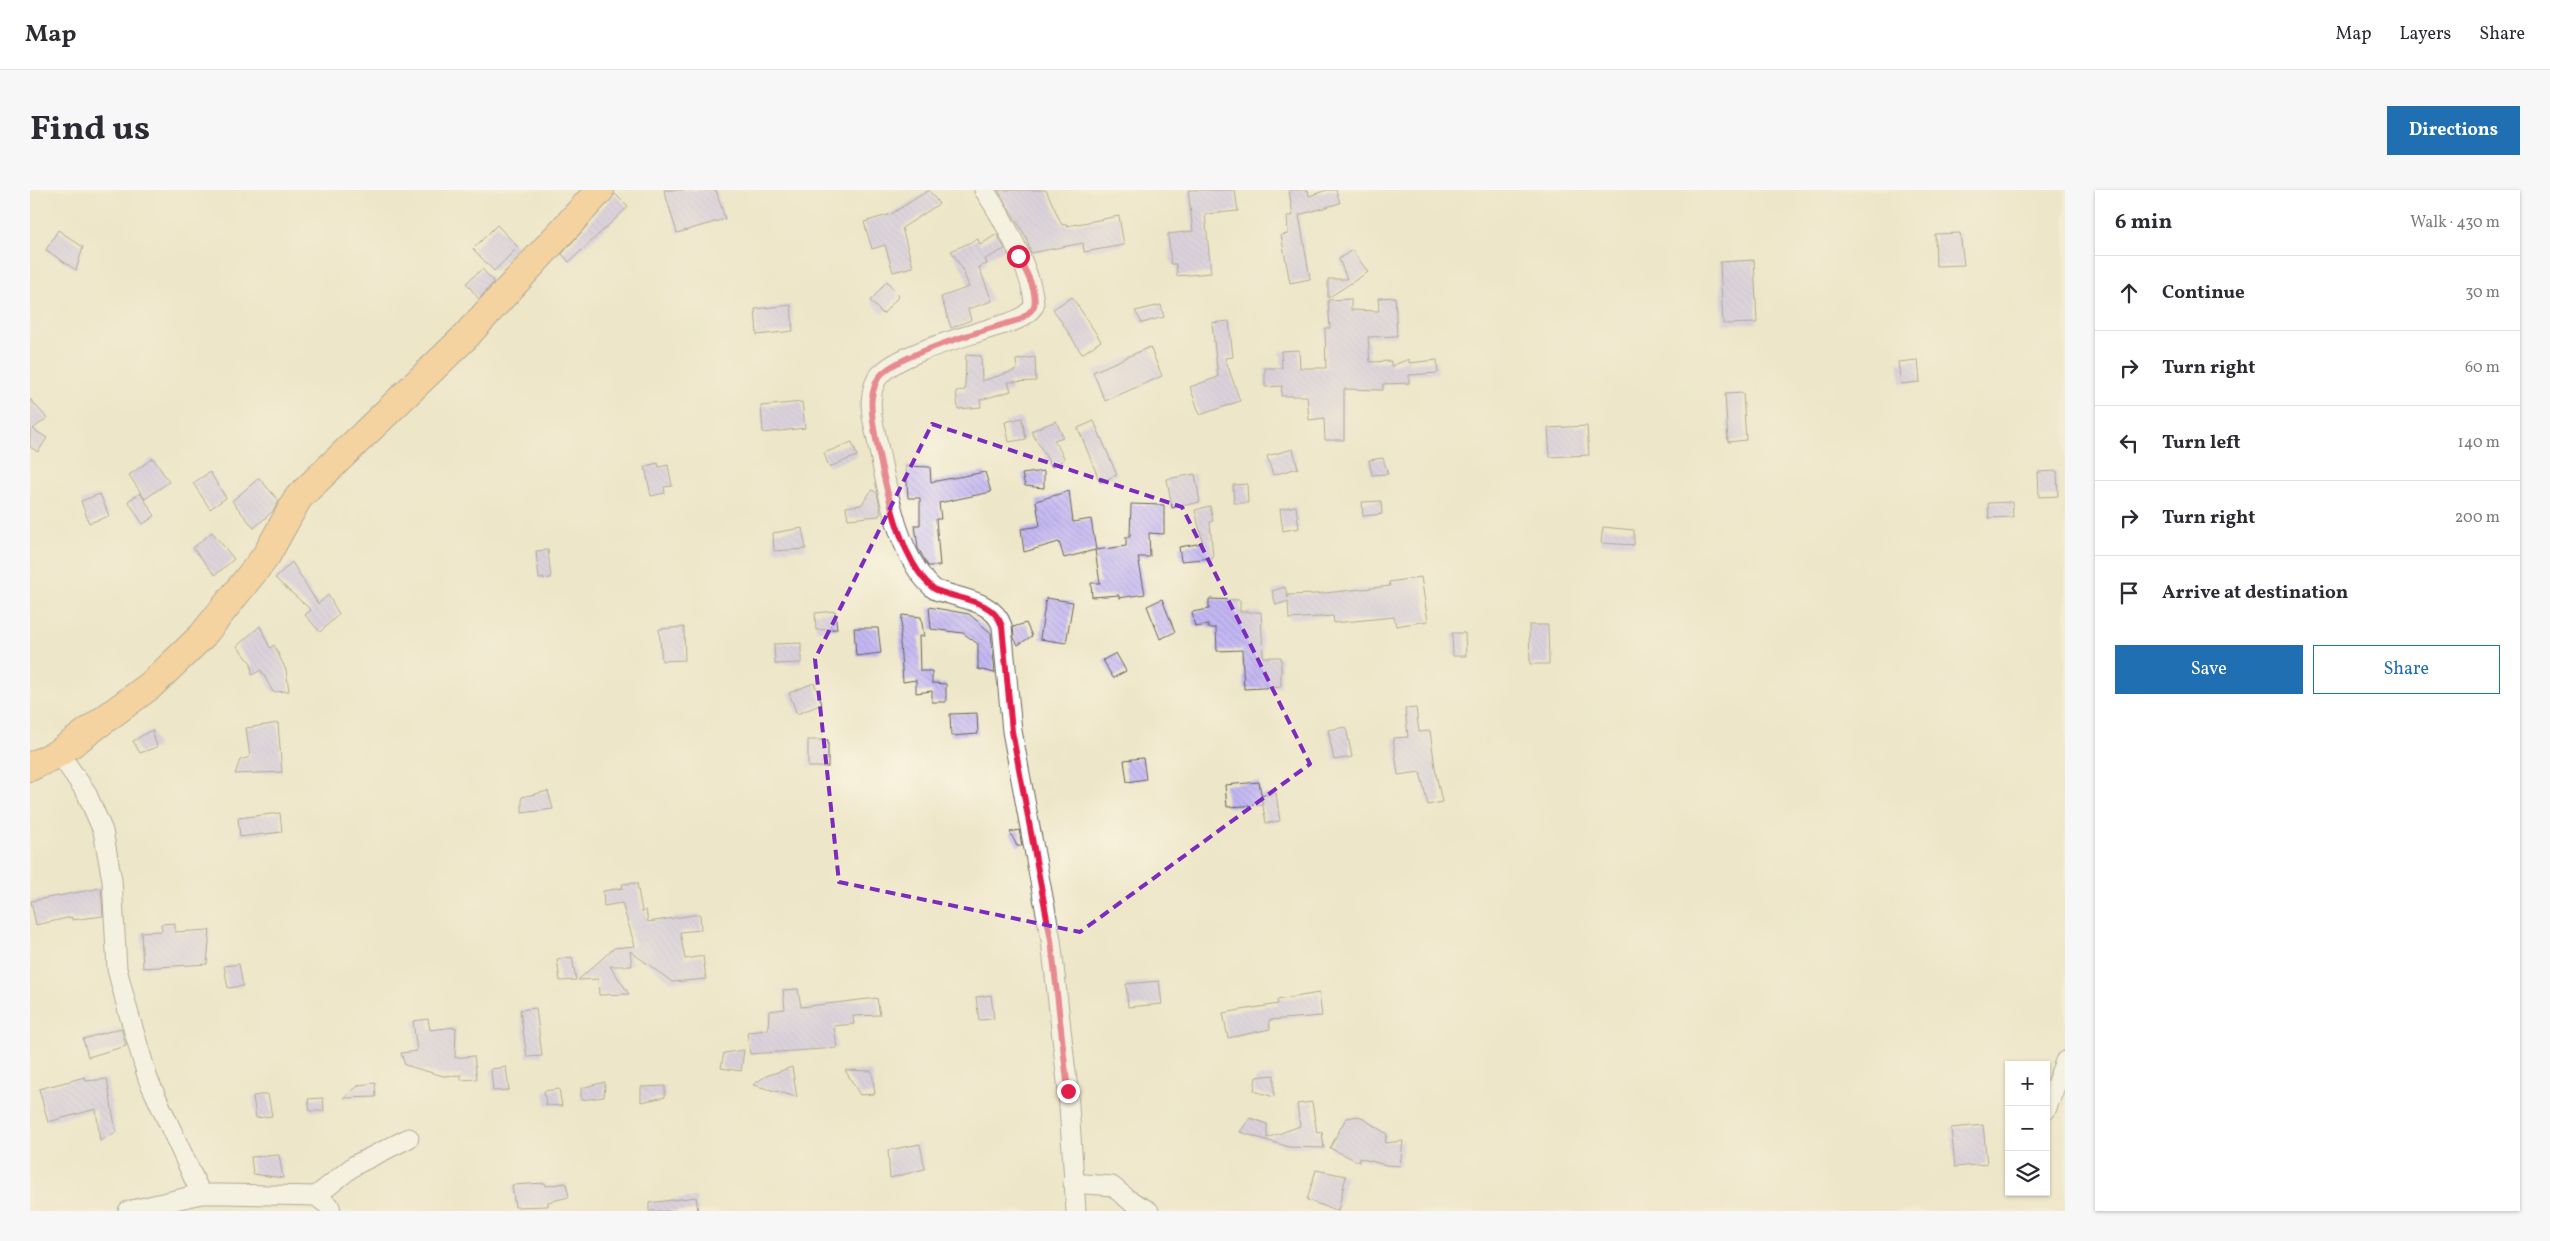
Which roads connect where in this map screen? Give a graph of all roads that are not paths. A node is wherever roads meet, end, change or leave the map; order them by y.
1 (600, 190) edge
2 (984, 190) edge
3 (59, 753) junction
4 (30, 767) edge
5 (2065, 1061) edge
6 (2048, 1106) edge
7 (409, 1138) dead end
8 (1073, 1183) junction
9 (201, 1194) junction
10 (316, 1196) junction
11 (128, 1211) edge
12 (331, 1211) edge
13 (1076, 1211) edge
14 (1149, 1211) edge

1 - 3 main road
2 - 8 street
3 - 4 main road
3 - 9 street
5 - 6 street
7 - 10 street
8 - 13 street
8 - 14 street
9 - 10 street
9 - 11 street
10 - 12 street

